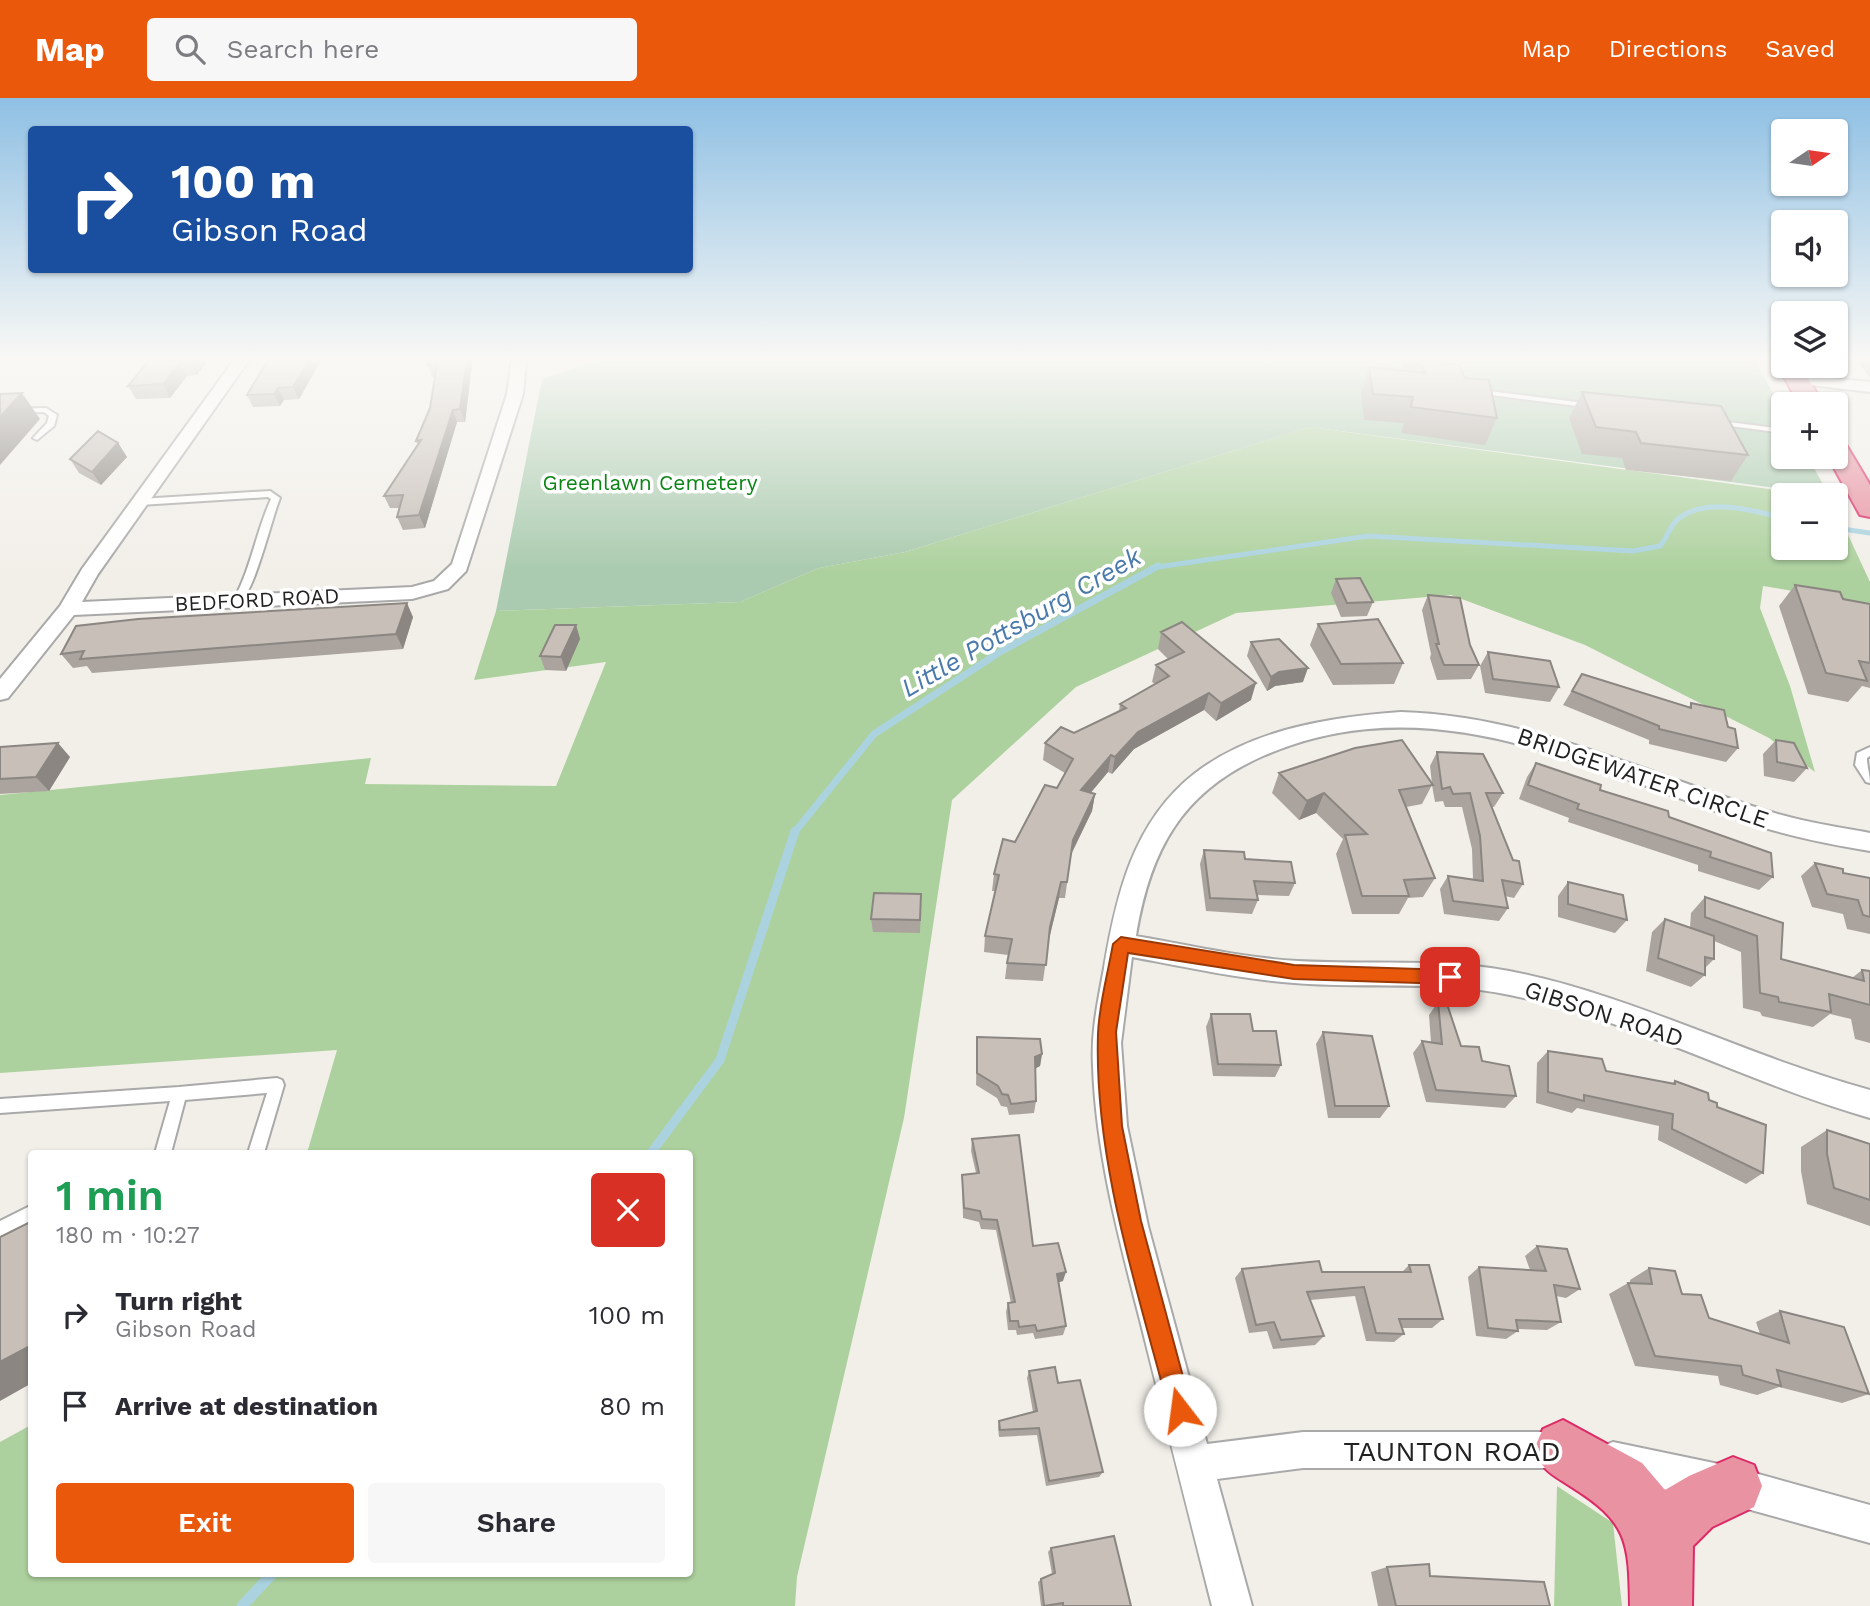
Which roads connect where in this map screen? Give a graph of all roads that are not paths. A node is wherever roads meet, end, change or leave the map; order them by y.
1 (45, 430) edge
2 (191, 430) edge
3 (503, 430) edge
4 (37, 438) dead end
5 (1848, 464) edge
6 (1863, 483) edge
7 (140, 502) junction
8 (1870, 509) edge
9 (239, 601) junction
10 (68, 609) junction
11 (0, 693) edge
12 (1870, 751) edge
13 (1870, 779) edge
14 (1870, 842) edge
15 (1121, 944) junction
16 (179, 1094) junction
17 (1870, 1104) edge
18 (0, 1107) edge
19 (160, 1150) edge
20 (257, 1150) edge
21 (28, 1215) edge
22 (0, 1229) edge
23 (1563, 1449) junction
24 (1194, 1464) junction
25 (1733, 1486) junction
26 (1870, 1524) edge
27 (1660, 1581) edge
28 (1232, 1606) edge

1 - 4 lane
2 - 7 street
3 - 9 street, BEDFORD ROAD
5 - 6 highway
6 - 8 highway
7 - 9 lane
7 - 10 street
9 - 10 street, BEDFORD ROAD
10 - 11 street
12 - 13 lane
14 - 15 street, BRIDGEWATER CIRCLE
15 - 17 street, GIBSON ROAD
15 - 24 street, BRIDGEWATER CIRCLE
16 - 18 lane
16 - 19 lane
16 - 20 lane
21 - 22 lane
23 - 24 street, TAUNTON ROAD
23 - 25 street, TAUNTON ROAD
23 - 27 highway
24 - 28 street, BRIDGEWATER CIRCLE
25 - 26 street, TAUNTON ROAD
25 - 27 highway

